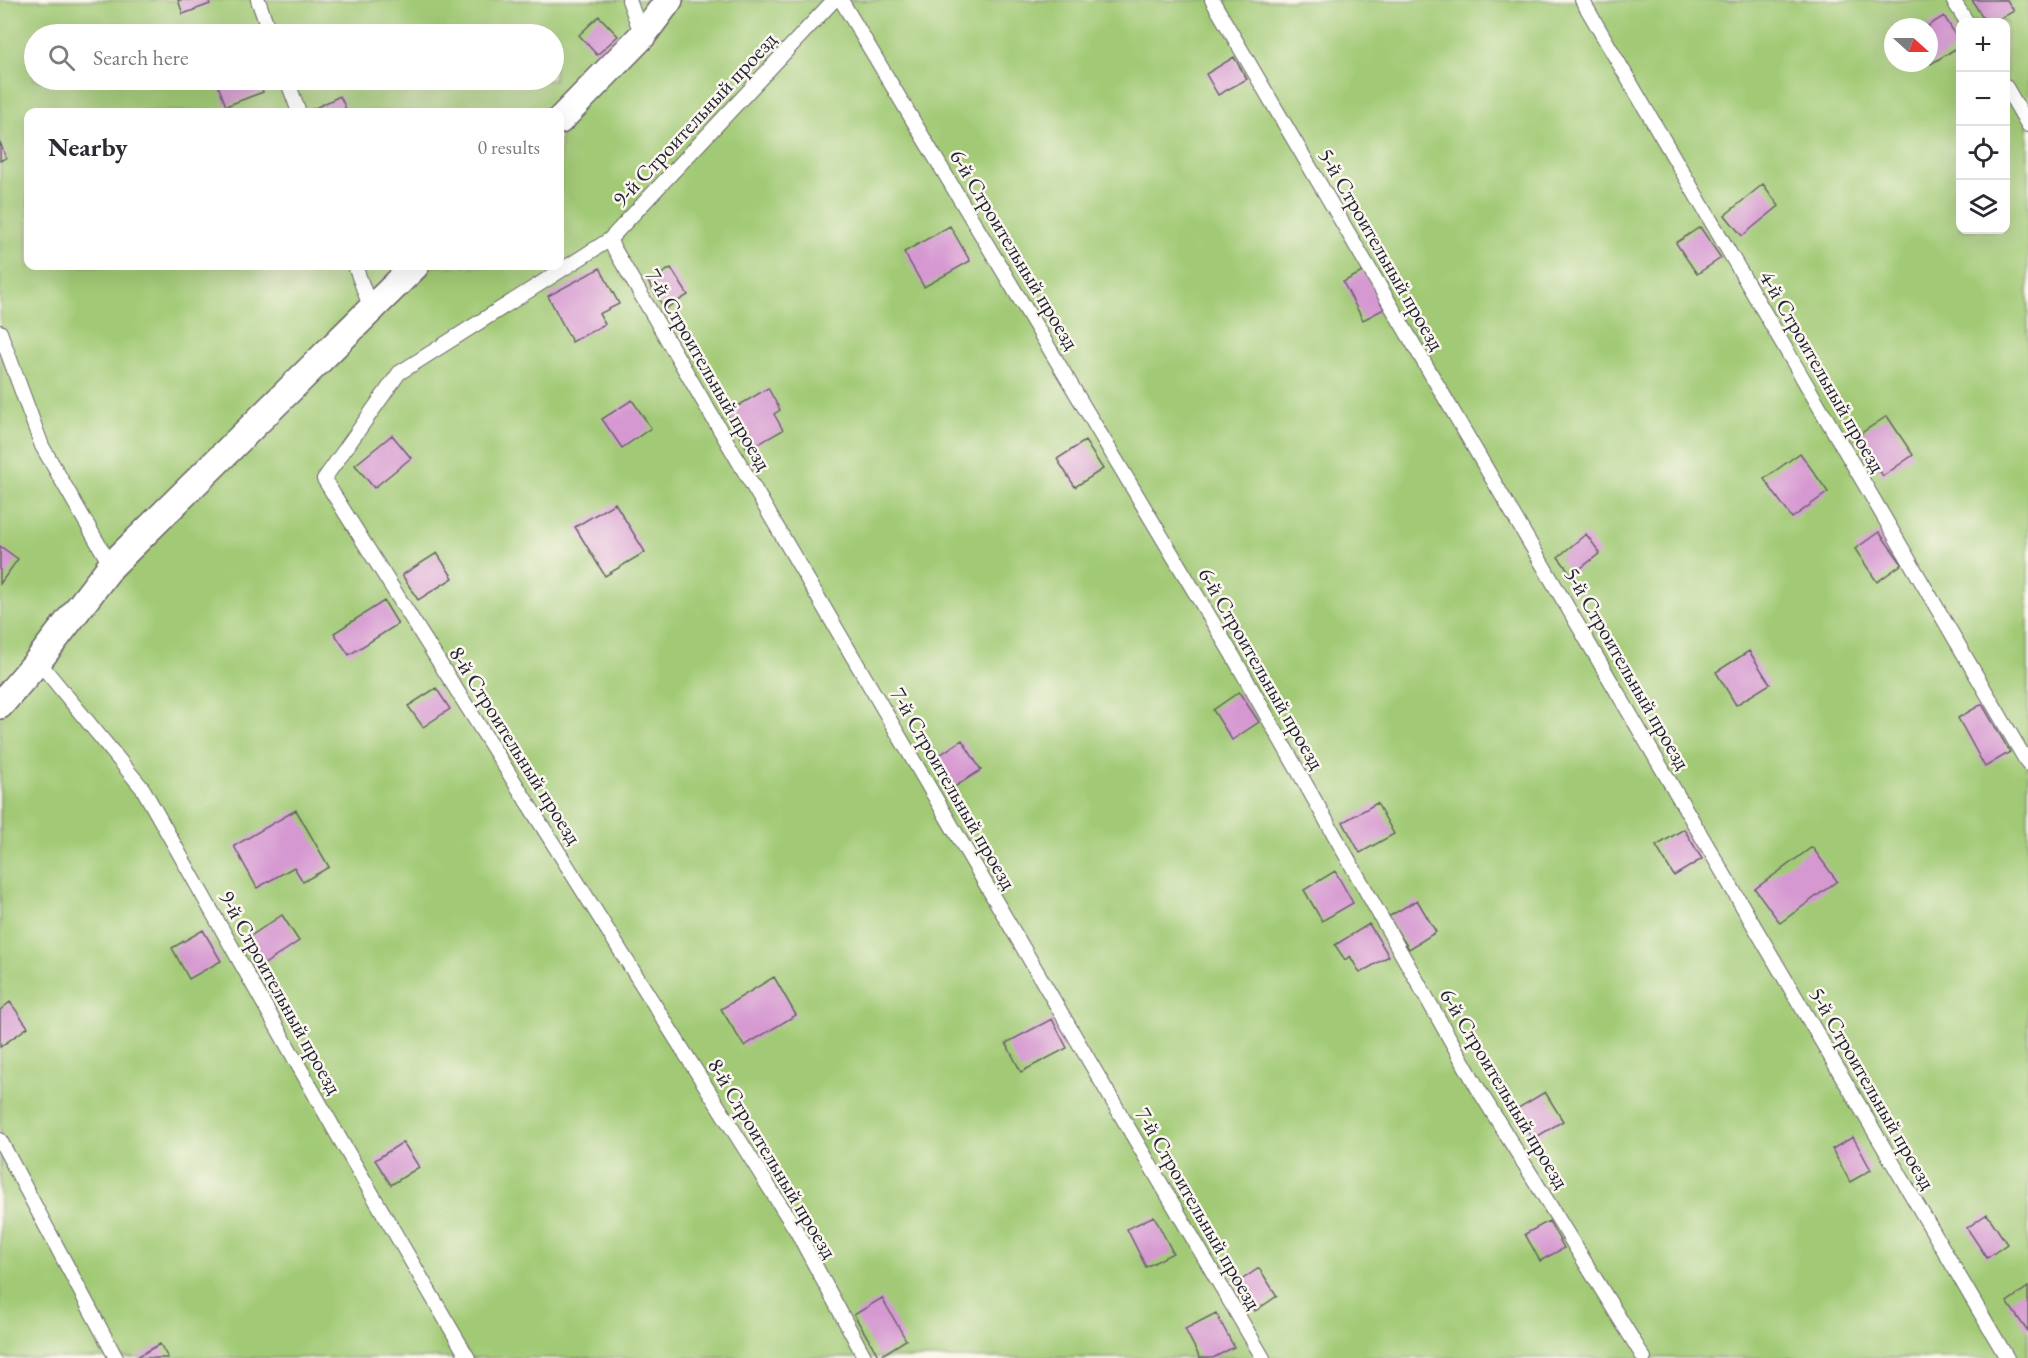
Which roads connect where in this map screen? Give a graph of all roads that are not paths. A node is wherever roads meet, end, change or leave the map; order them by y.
1 (258, 0) edge
2 (629, 0) edge
3 (669, 0) edge
4 (834, 0) edge
5 (841, 0) edge
6 (1212, 0) edge
7 (1582, 0) edge
8 (1953, 0) edge
9 (1964, 18) edge
10 (266, 24) edge
11 (642, 36) junction
12 (291, 90) edge
13 (2010, 94) edge
14 (298, 108) edge
15 (564, 116) edge
16 (2028, 124) edge
17 (609, 240) junction
18 (564, 268) edge
19 (357, 270) edge
20 (411, 270) edge
21 (562, 270) edge
22 (372, 309) junction
23 (0, 332) edge
24 (111, 566) junction
25 (38, 661) junction
26 (0, 705) edge
27 (2028, 764) edge
28 (0, 1140) edge
29 (116, 1358) edge
30 (468, 1358) edge
31 (865, 1358) edge
32 (1263, 1358) edge
33 (1644, 1358) edge
34 (2007, 1358) edge

1 - 10 lane
2 - 11 lane
3 - 11 street
4 - 17 lane, 9-й Строительный проезд
5 - 33 lane, 6-й Строительный проезд
6 - 34 lane, 5-й Строительный проезд
7 - 27 lane, 4-й Строительный проезд
8 - 9 lane
11 - 15 street
12 - 14 lane
13 - 16 lane
17 - 18 lane, 8-й Строительный проезд
17 - 32 lane, 7-й Строительный проезд
19 - 22 lane
20 - 22 street
21 - 31 lane, 8-й Строительный проезд
22 - 24 street
23 - 24 lane
24 - 25 street
25 - 26 street
25 - 30 lane, 9-й Строительный проезд
28 - 29 lane

